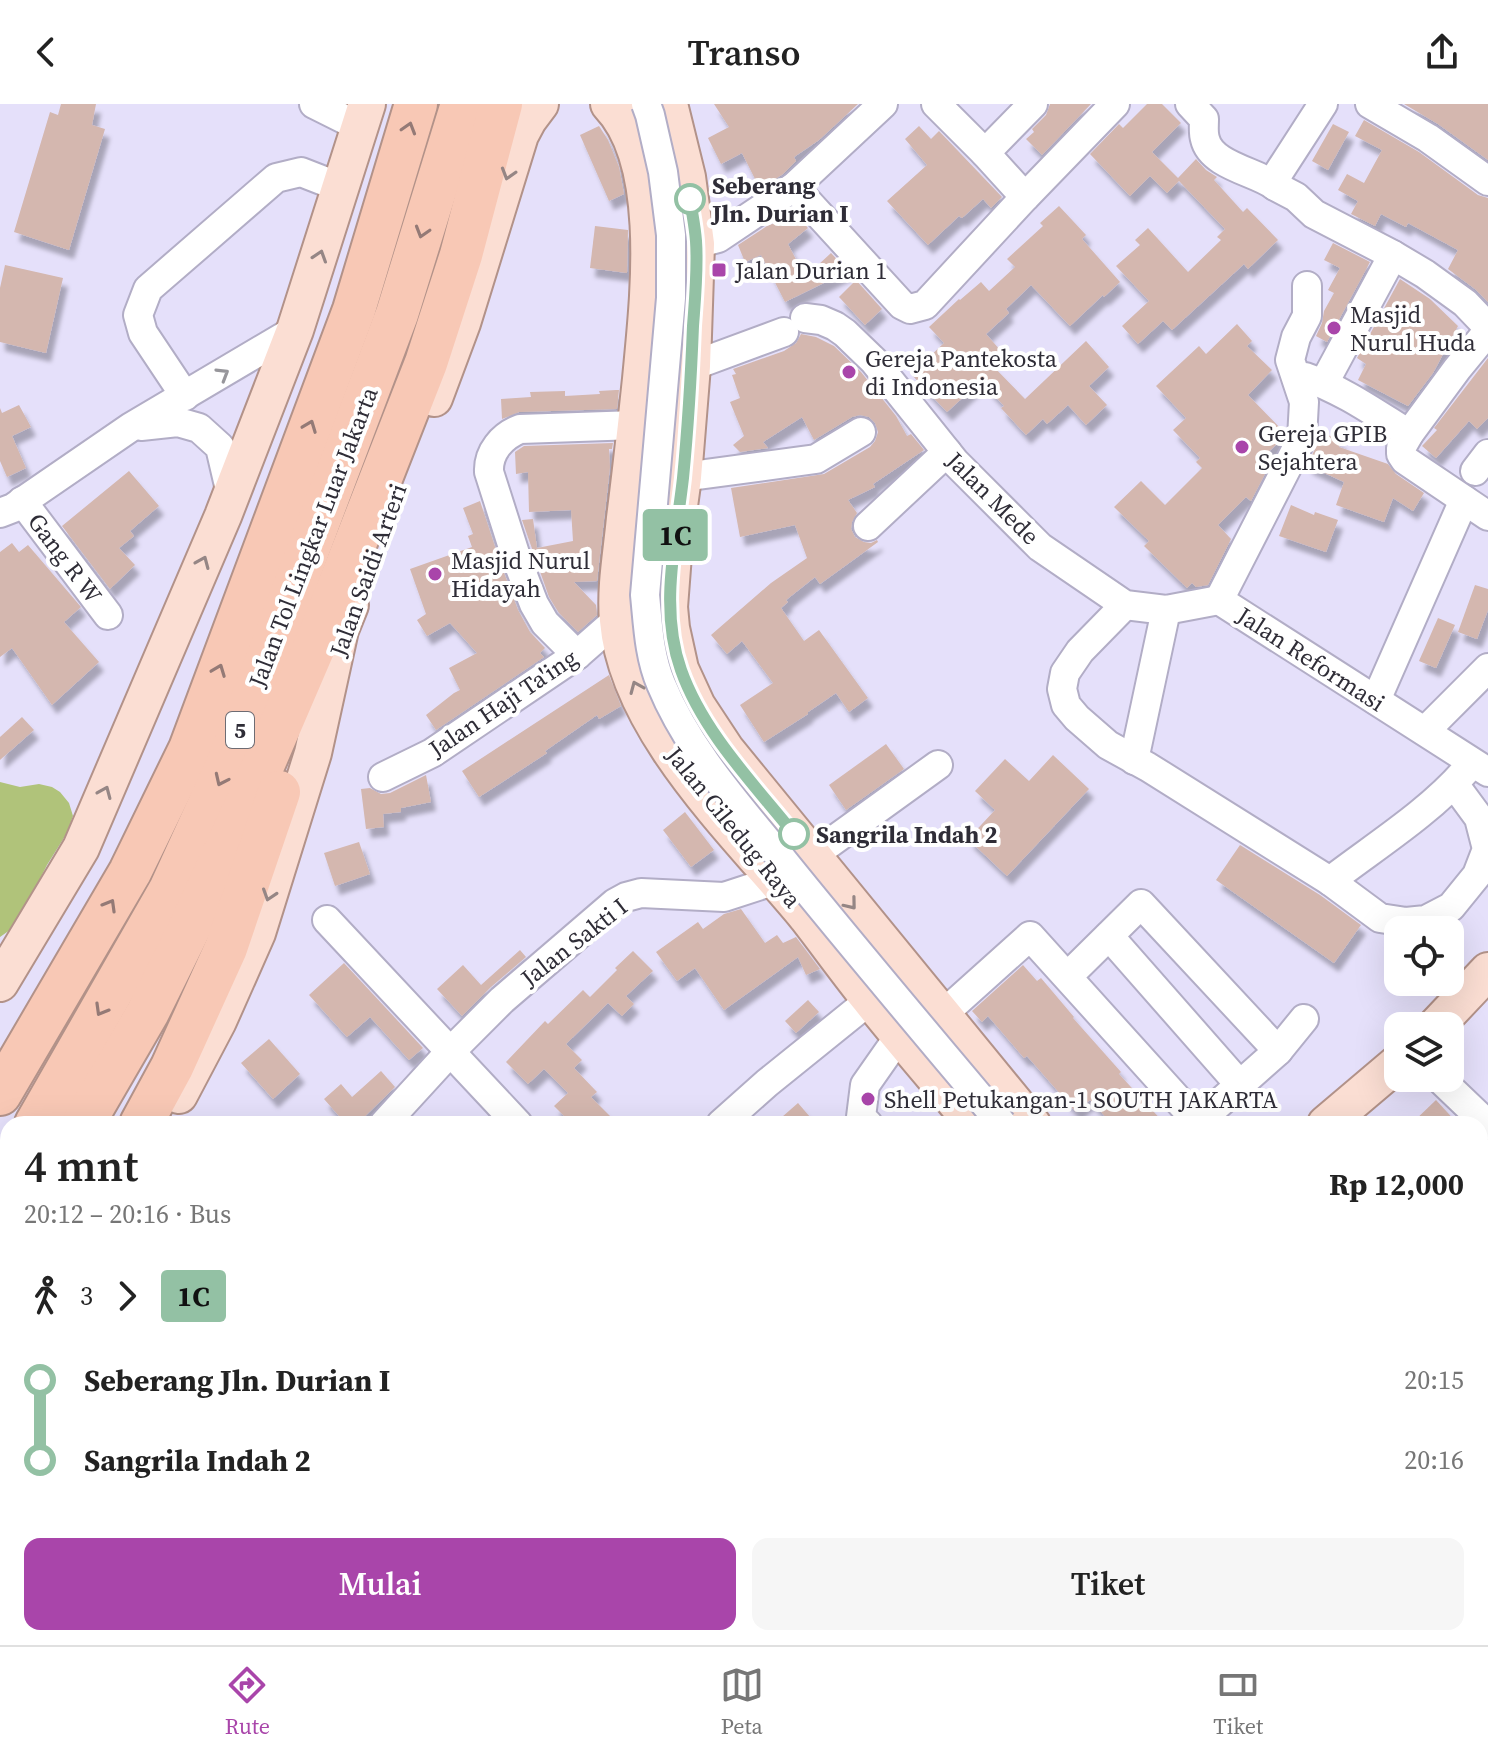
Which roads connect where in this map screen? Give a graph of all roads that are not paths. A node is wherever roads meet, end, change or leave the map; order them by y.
1 (314, 104) edge
2 (416, 104) edge
3 (462, 104) edge
4 (501, 104) edge
5 (540, 104) edge
6 (610, 104) edge
7 (646, 104) edge
8 (669, 104) edge
9 (883, 104) edge
10 (936, 104) edge
11 (1033, 104) edge
12 (1115, 104) edge
13 (1190, 104) edge
14 (1323, 104) edge
15 (1370, 104) edge
16 (364, 116) edge
17 (985, 153) junction
18 (1488, 181) edge
19 (1275, 186) junction
20 (794, 187) junction
21 (342, 188) junction
22 (1025, 197) junction
23 (696, 244) junction
24 (1393, 255) junction
25 (1307, 286) dead end
26 (1488, 329) edge
27 (295, 330) junction
28 (692, 366) junction
29 (1293, 373) junction
30 (1324, 383) junction
31 (185, 396) junction
32 (636, 425) junction
33 (131, 427) junction
34 (861, 432) dead end
35 (1409, 434) junction
36 (497, 445) junction
37 (947, 452) junction
38 (683, 477) junction
39 (508, 480) dead end
40 (231, 494) junction
41 (1464, 500) junction
42 (11, 507) edge
43 (1488, 516) edge
44 (868, 526) dead end
45 (1219, 600) junction
46 (1125, 605) junction
47 (1166, 610) junction
48 (108, 615) dead end
49 (618, 619) junction
50 (340, 630) junction
51 (577, 655) junction
52 (1488, 668) edge
53 (1376, 700) junction
54 (1425, 731) junction
55 (1134, 760) junction
56 (938, 765) dead end
57 (1480, 767) edge
58 (383, 777) dead end
59 (1454, 784) junction
60 (812, 856) junction
61 (776, 880) junction
62 (1330, 881) junction
63 (327, 920) dead end
64 (1109, 936) junction
65 (1488, 971) edge
66 (1068, 976) junction
67 (0, 983) edge
68 (870, 1000) junction
69 (1449, 1012) edge
70 (942, 1015) junction
71 (1304, 1019) dead end
72 (900, 1035) junction
73 (1278, 1051) junction
74 (449, 1053) junction
75 (1384, 1075) edge
76 (1240, 1085) junction
77 (1452, 1092) edge
78 (0, 1094) edge
79 (41, 1116) edge
80 (88, 1116) edge
81 (145, 1116) edge
82 (167, 1116) edge
83 (391, 1116) edge
84 (510, 1116) edge
85 (730, 1116) edge
86 (861, 1116) edge
87 (967, 1116) edge
88 (995, 1116) edge
89 (1025, 1116) edge
90 (1193, 1116) edge
91 (1205, 1116) edge
92 (1335, 1116) edge
93 (1475, 1116) edge

1 - 16 street
78 -> 2 highway, Jalan Tol Lingkar Luar Jakarta / 5
3 -> 79 highway, Jalan Tol Lingkar Luar Jakarta / 5
4 - 80 highway
5 -> 50 main road, Jalan Saidi Arteri
6 - 32 main road, Jalan Ciledug Raya
7 - 88 street, bridge
8 - 23 main road, Jalan Ciledug Raya
9 - 20 street
10 - 17 street
11 - 17 street
12 - 22 street
13 - 19 street
14 - 19 street
15 - 18 street
16 - 21 main road
17 - 22 street
19 - 24 street
20 - 22 street
20 - 23 street
27 -> 21 main road
21 - 31 street
23 - 28 main road, Jalan Ciledug Raya
24 - 26 street
24 - 30 street
25 - 29 street, Jalan Reformasi
26 - 35 street
31 -> 27 street
27 - 40 main road
28 - 37 street, Jalan Mede
28 - 38 main road, Jalan Ciledug Raya
29 - 30 street
29 - 45 street, Jalan Reformasi
30 - 35 street
31 - 33 street
32 - 36 street
32 - 49 main road, Jalan Ciledug Raya
33 - 40 street
33 - 42 street
34 - 38 street
35 - 41 street
36 - 39 street
36 - 51 street
37 - 44 street
37 - 46 street, Jalan Mede
38 - 60 main road, Jalan Ciledug Raya
67 -> 40 main road
41 - 43 street
41 - 53 street
42 - 48 street, Gang R W
45 - 47 street, Jalan Mede
45 - 53 street, Jalan Reformasi
46 - 47 street, Jalan Mede
46 - 55 street
47 - 55 street
49 - 51 street, Jalan Haji Ta'ing
61 -> 49 main road, Jalan Ciledug Raya
50 - 81 highway
50 -> 82 main road, Jalan Saidi Arteri
51 - 58 street, Jalan Haji Ta'ing
52 - 54 street
53 - 54 street, Jalan Reformasi
54 - 57 street, Jalan Reformasi
55 - 62 street
56 - 60 street, Jalan Sakti I
57 - 59 street
59 - 62 street
59 - 62 street
60 - 61 street, Jalan Sakti I
60 -> 70 main road, Jalan Ciledug Raya
61 - 68 main road, Jalan Ciledug Raya
61 - 74 street, Jalan Sakti I
63 - 74 street
64 - 66 street
64 - 73 street
64 - 76 street
65 - 69 main road
66 - 70 street
66 - 90 street
68 - 72 main road, Jalan Ciledug Raya
68 - 85 street
70 - 89 main road, Jalan Ciledug Raya
71 - 73 street
72 - 86 street
72 - 87 main road, Jalan Ciledug Raya
73 - 76 street
74 - 83 street, Jalan Sakti I
74 - 84 street
75 - 92 main road
76 - 91 street
77 - 93 street

